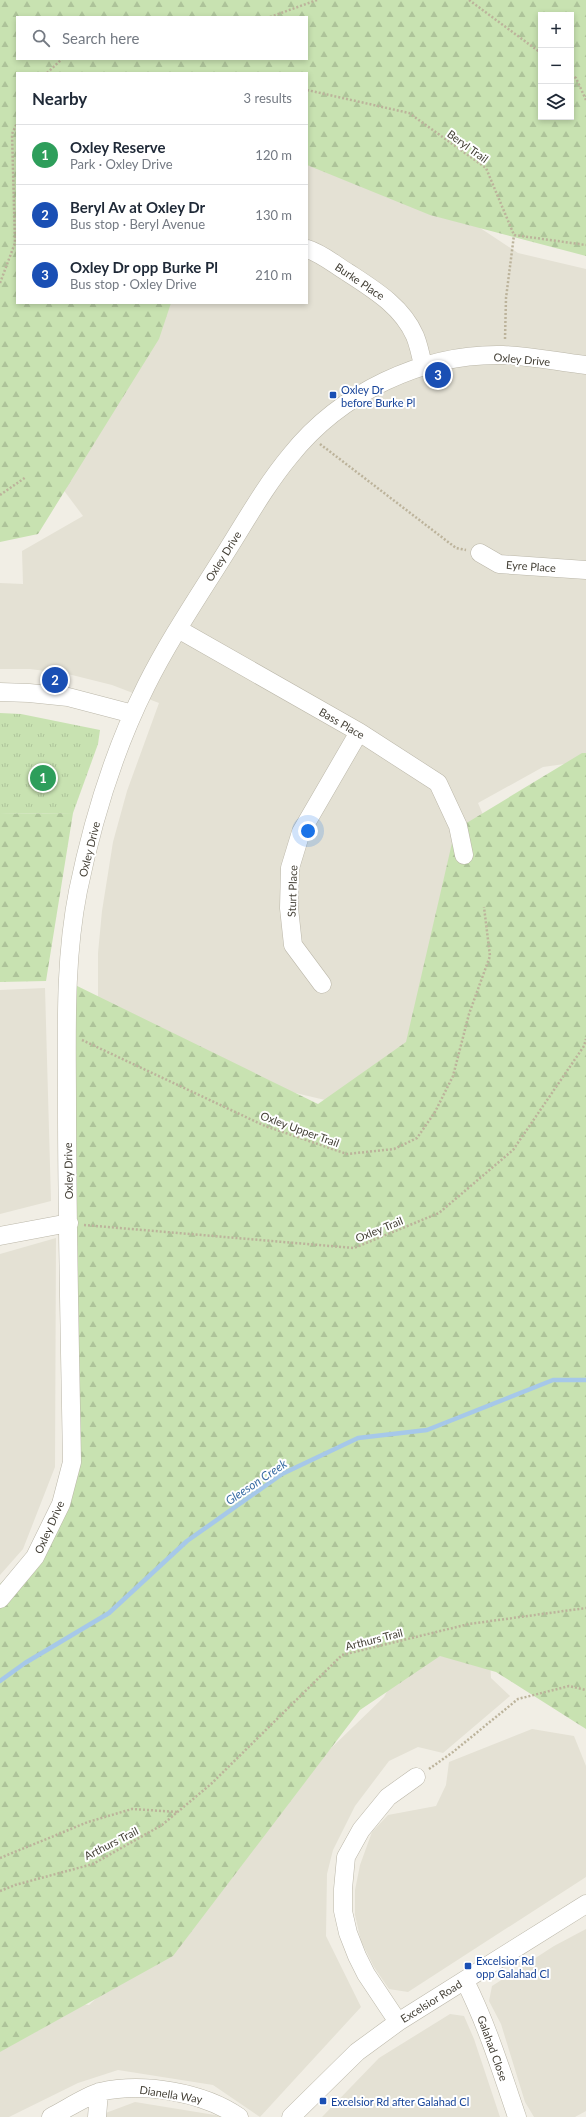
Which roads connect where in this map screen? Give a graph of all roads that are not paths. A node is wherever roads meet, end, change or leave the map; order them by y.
1 (308, 250) edge
2 (586, 365) edge
3 (423, 366) junction
4 (480, 553) road end
5 (586, 570) edge
6 (178, 629) junction
7 (0, 692) edge
8 (133, 714) junction
9 (359, 732) junction
10 (464, 856) dead end
11 (322, 984) dead end
12 (69, 1223) junction
13 (0, 1236) edge
14 (0, 1599) edge
15 (416, 1777) road end
16 (586, 1904) edge
17 (465, 1981) junction
18 (398, 2022) junction
19 (99, 2092) junction
20 (51, 2117) edge
21 (97, 2117) edge
22 (239, 2117) edge
23 (291, 2117) edge
24 (517, 2117) edge

1 - 3 street, Burke Place
2 - 3 street, Oxley Drive
3 - 6 street, Oxley Drive
4 - 5 street, Eyre Place
6 - 8 street, Oxley Drive
6 - 9 street, Bass Place
7 - 8 street
8 - 12 street, Oxley Drive
9 - 10 street, Bass Place
9 - 11 street, Sturt Place
12 - 13 street
12 - 14 street, Oxley Drive
15 - 18 street
16 - 17 street, Excelsior Road
17 - 18 street, Excelsior Road
17 - 24 street, Galahad Close
18 - 23 street, Excelsior Road
19 - 20 street, Dianella Way
19 - 21 street
19 - 22 street, Dianella Way

